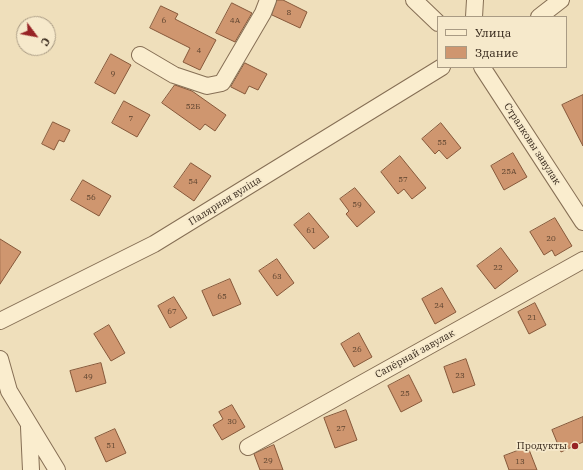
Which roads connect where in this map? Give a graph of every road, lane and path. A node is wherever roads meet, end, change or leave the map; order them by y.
1 (268, 0) edge
2 (414, 0) edge
3 (474, 0) edge
4 (562, 0) edge
5 (474, 16) edge
6 (540, 16) edge
7 (437, 22) edge
8 (140, 55) dead end
9 (440, 68) edge
10 (483, 68) edge
11 (583, 222) edge
12 (583, 260) edge
13 (0, 321) edge
14 (0, 359) edge
15 (29, 425) junction
16 (248, 447) dead end
17 (31, 470) edge
18 (56, 470) edge

1 - 8 street
2 - 7 street
3 - 5 street
4 - 6 street
9 - 13 street, Палярная вуліца
10 - 11 street, Стралковы завулак
12 - 16 street, Сапёрнай завулак
14 - 15 street
15 - 17 street
15 - 18 street

